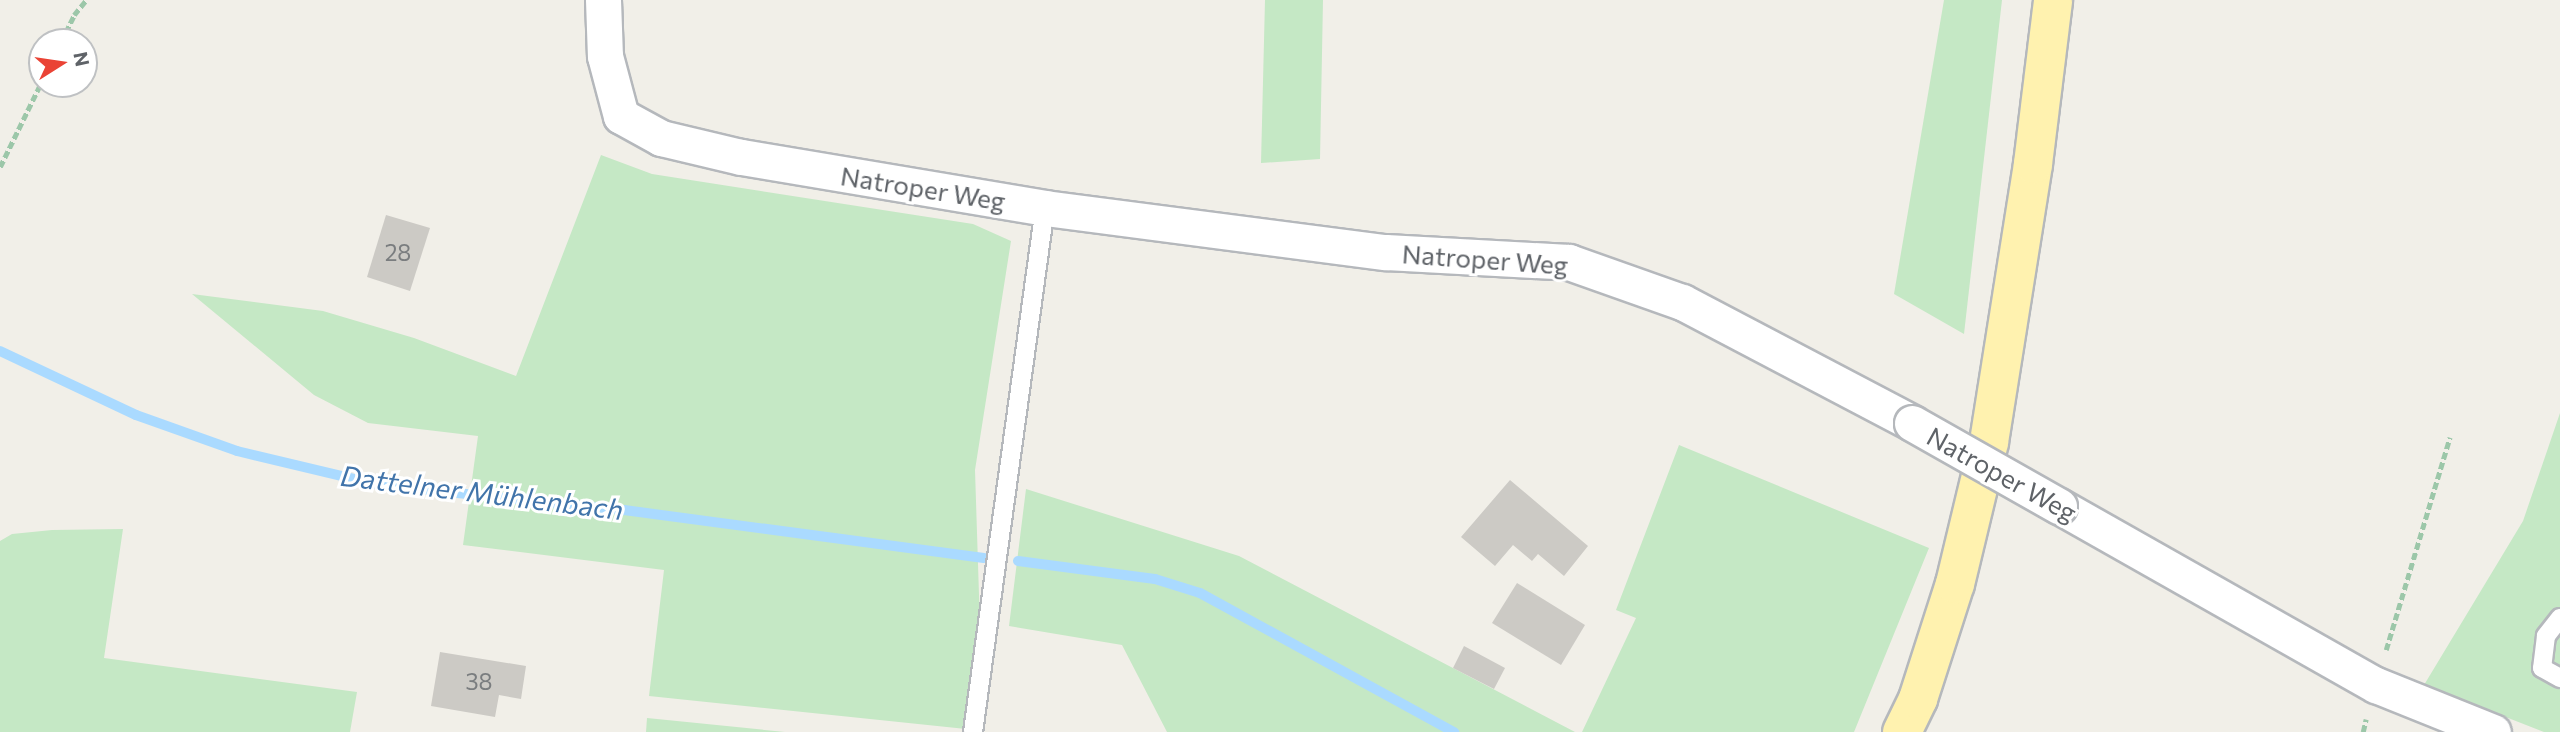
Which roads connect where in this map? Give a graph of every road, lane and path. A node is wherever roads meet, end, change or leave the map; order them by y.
1 (86, 0) edge
2 (603, 0) edge
3 (2053, 0) edge
4 (68, 28) edge
5 (34, 98) edge
6 (0, 167) edge
7 (1045, 208) junction
8 (2450, 437) dead end
9 (2560, 618) edge
10 (2560, 678) edge
11 (2376, 684) junction
12 (973, 732) edge
13 (1902, 732) edge
14 (2363, 732) edge
15 (2493, 732) edge

1 - 4 path
2 - 7 street, Natroper Weg
3 - 13 main road
5 - 6 path
7 - 11 street, Natroper Weg, bridge
7 - 12 lane
8 - 11 path
9 - 10 lane
11 - 14 path
11 - 15 street, Natroper Weg

